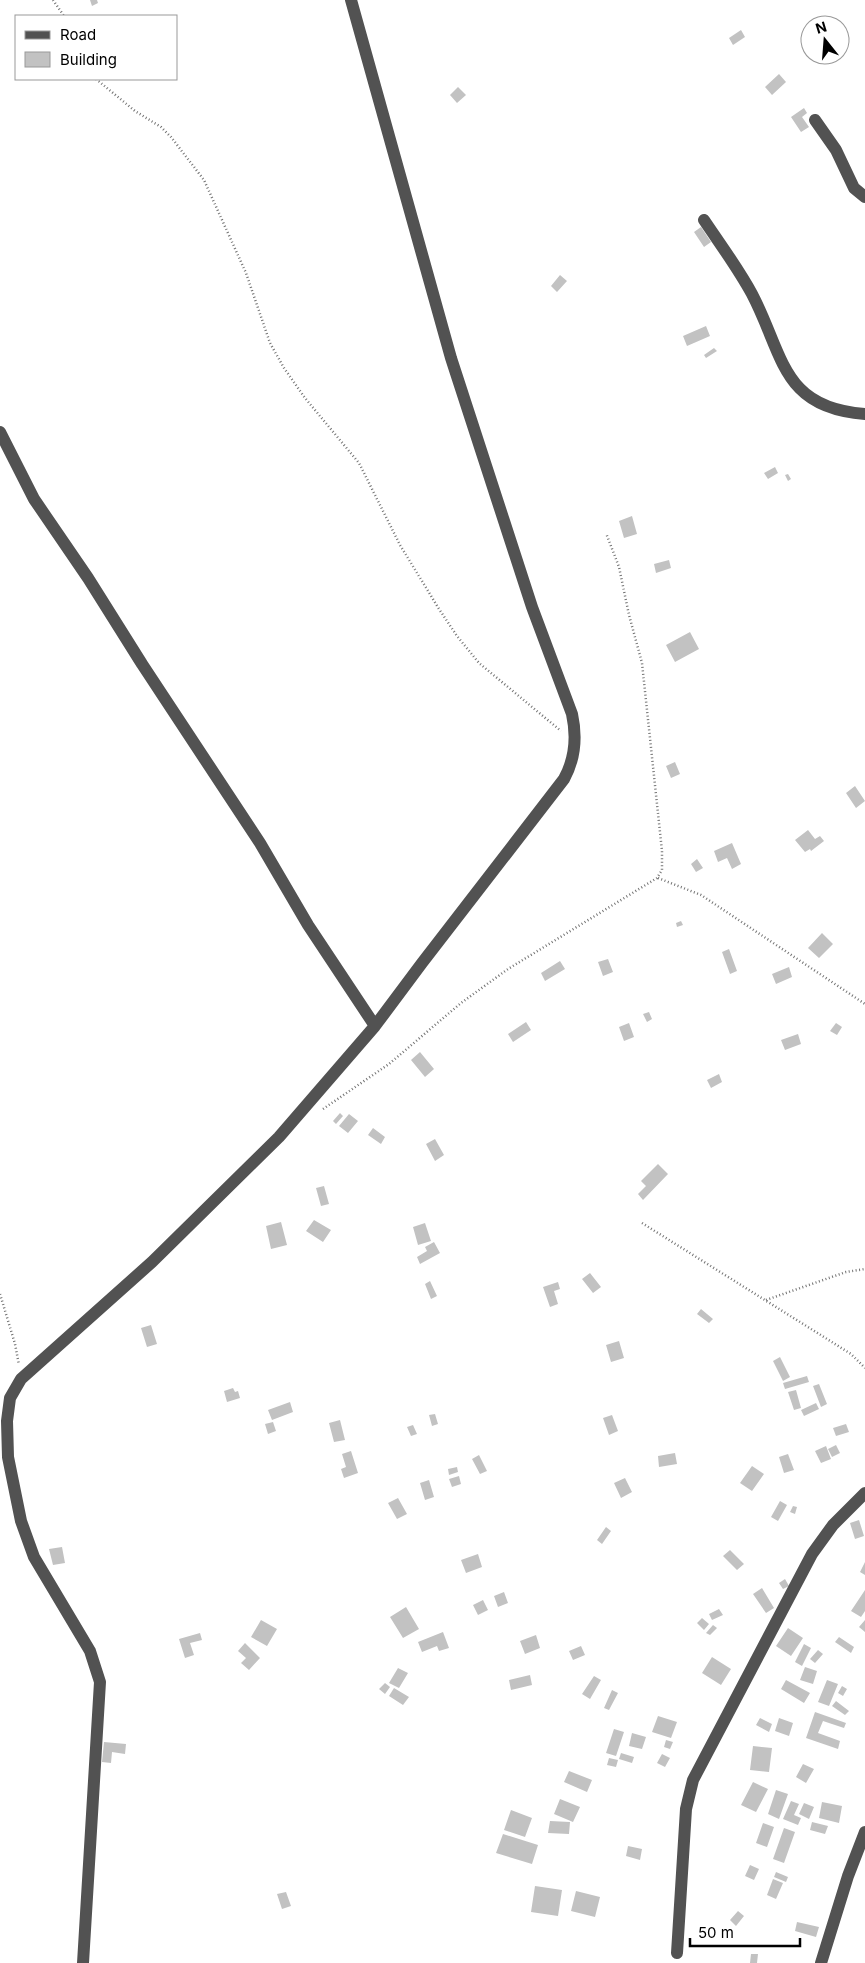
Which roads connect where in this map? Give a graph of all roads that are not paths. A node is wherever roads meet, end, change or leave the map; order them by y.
1 (351, 0) edge
2 (815, 120) dead end
3 (865, 197) edge
4 (704, 220) dead end
5 (865, 414) edge
6 (0, 432) edge
7 (376, 1026) junction
8 (5, 1398) edge
9 (865, 1493) edge
10 (865, 1832) edge
11 (677, 1953) dead end
12 (83, 1963) edge
13 (820, 1963) edge

1 - 7 street
2 - 3 street
4 - 5 street
6 - 7 street
7 - 8 street
8 - 12 street
9 - 11 street
10 - 13 street

